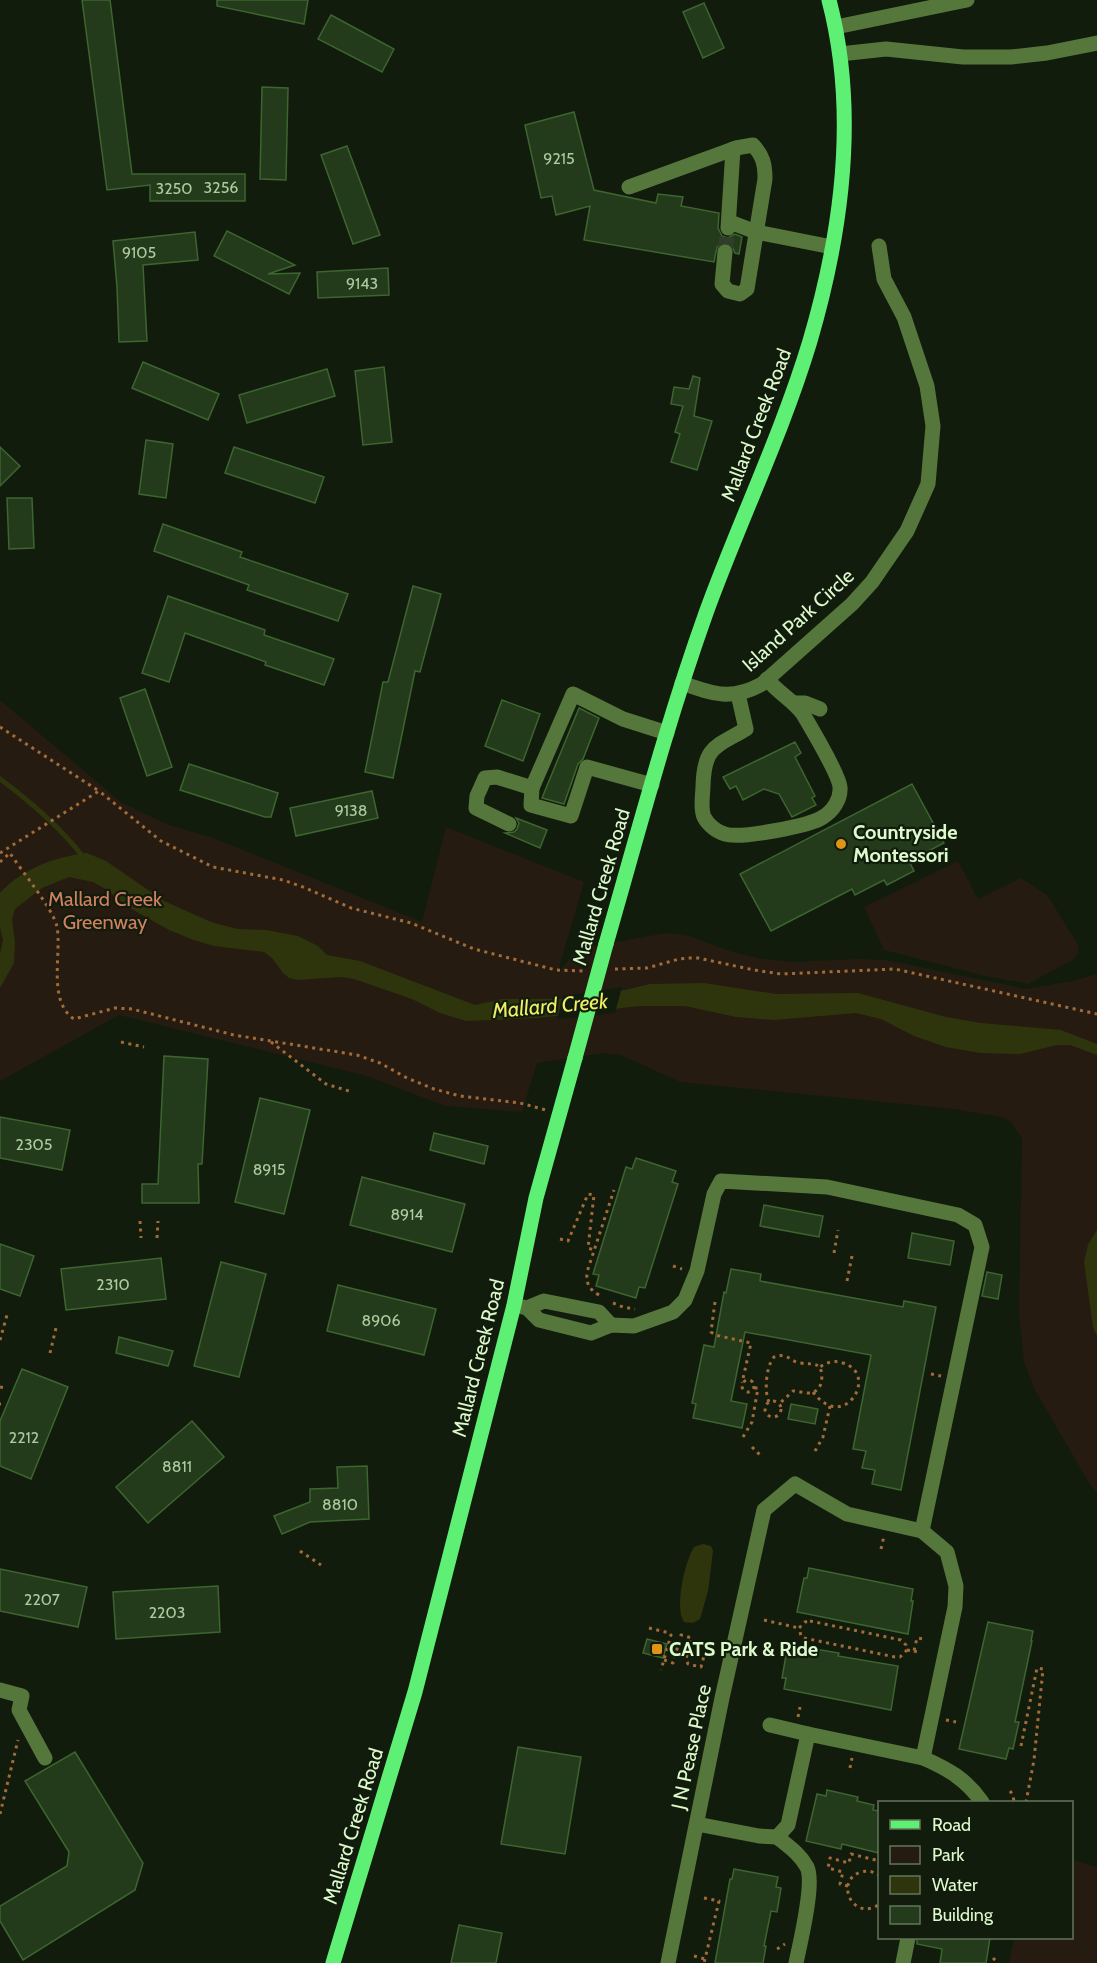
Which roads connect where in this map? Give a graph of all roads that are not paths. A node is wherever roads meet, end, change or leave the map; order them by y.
1 (830, 0) edge
2 (967, 0) edge
3 (836, 27) junction
4 (1097, 43) edge
5 (840, 54) junction
6 (733, 149) junction
7 (629, 187) dead end
8 (756, 232) junction
9 (879, 246) dead end
10 (832, 247) junction
11 (725, 252) tunnel mouth
12 (767, 679) junction
13 (682, 683) junction
14 (738, 694) junction
15 (794, 703) junction
16 (819, 709) dead end
17 (667, 733) junction
18 (652, 785) junction
19 (532, 788) junction
20 (509, 824) dead end
21 (520, 1307) junction
22 (611, 1325) junction
23 (922, 1531) junction
24 (0, 1690) edge
25 (770, 1725) dead end
26 (808, 1734) junction
27 (45, 1758) dead end
28 (923, 1758) junction
29 (981, 1801) edge
30 (697, 1824) junction
31 (777, 1837) junction
32 (908, 1939) edge
33 (333, 1963) edge
34 (668, 1963) edge
35 (796, 1963) edge
36 (903, 1963) edge

1 - 3 main road, Mallard Creek Road
2 - 3 street
3 - 5 main road, Mallard Creek Road
4 - 5 street
5 - 10 main road, Mallard Creek Road
6 - 7 street
6 - 8 street
6 - 8 street
8 - 10 street
8 - 11 street
9 - 12 street, Island Park Circle
10 - 13 main road, Mallard Creek Road
12 - 14 street, Island Park Circle
12 - 15 street
13 - 14 street, Island Park Circle
13 - 17 main road, Mallard Creek Road
14 - 15 street
15 - 16 street
17 - 18 main road, Mallard Creek Road
17 - 19 street
18 - 19 street
18 - 21 main road, Mallard Creek Road, bridge
19 - 20 street
21 - 22 street
21 - 22 street
21 - 33 main road, Mallard Creek Road
22 - 23 street
23 - 28 street
23 - 30 street, J N Pease Place
24 - 27 street
25 - 26 street
26 - 28 street
26 - 31 street
28 - 29 street
30 - 31 street
30 - 34 street, J N Pease Place
31 - 35 street
32 - 36 street

